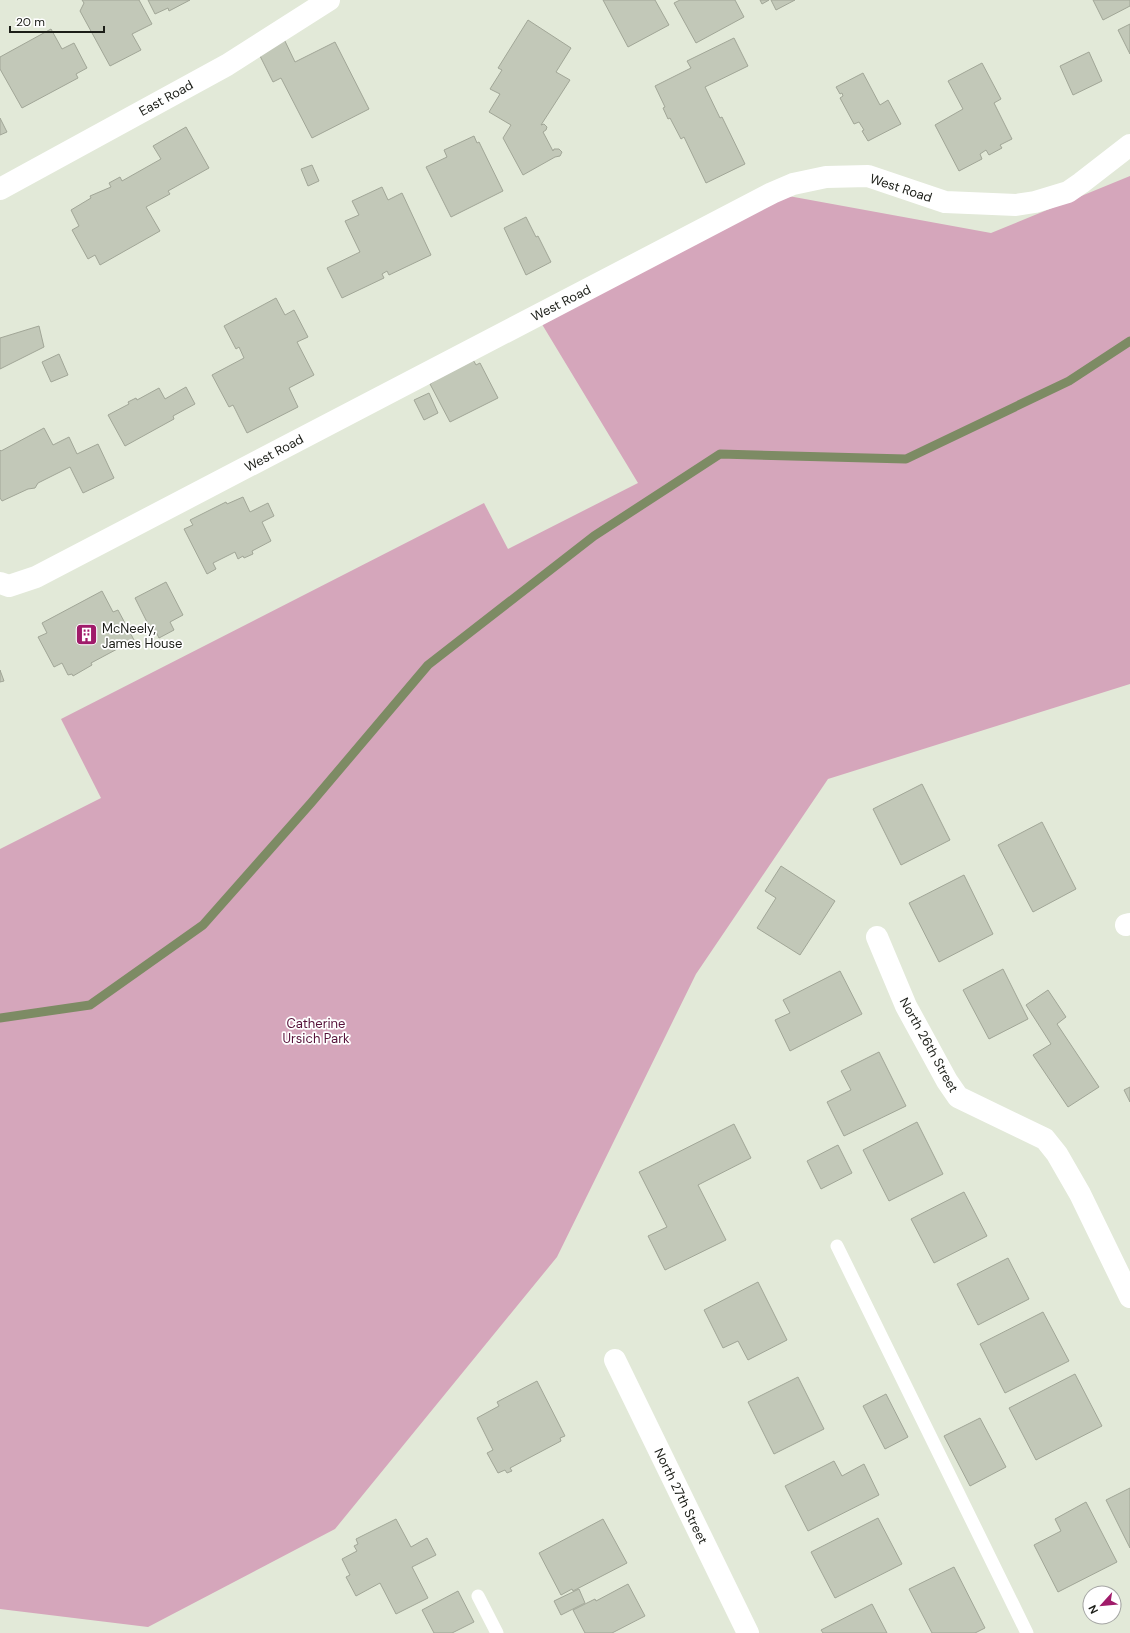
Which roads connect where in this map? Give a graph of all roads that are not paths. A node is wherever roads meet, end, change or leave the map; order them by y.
1 (329, 0) edge
2 (1130, 145) edge
3 (0, 189) edge
4 (4, 585) edge
5 (877, 937) dead end
6 (838, 1246) dead end
7 (1130, 1297) edge
8 (615, 1360) dead end
9 (478, 1596) dead end
10 (497, 1633) edge
11 (748, 1633) edge
12 (1027, 1633) edge

1 - 3 street, East Road
2 - 4 street, West Road
5 - 7 street, North 26th Street
6 - 12 lane
8 - 11 street, North 27th Street
9 - 10 lane

